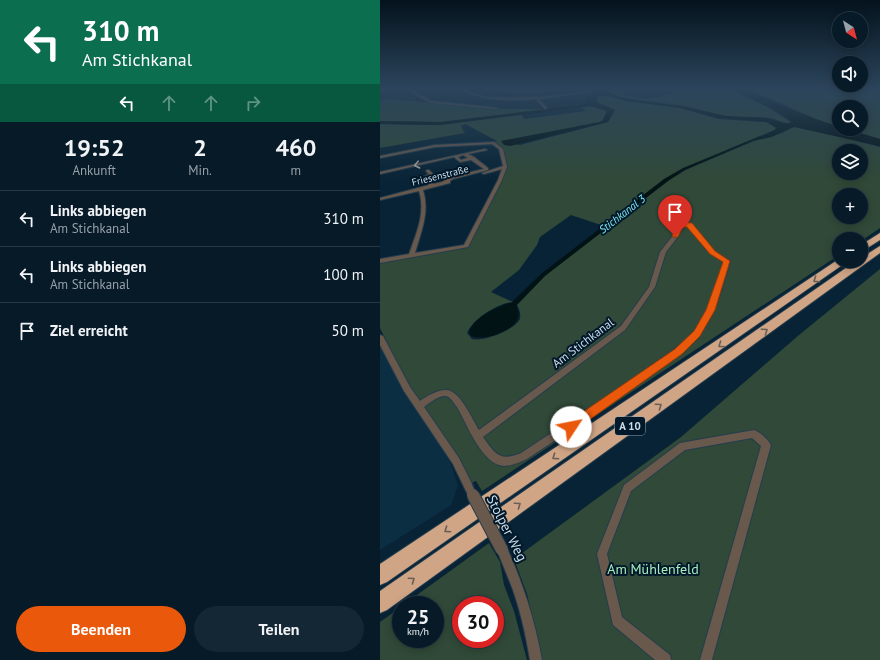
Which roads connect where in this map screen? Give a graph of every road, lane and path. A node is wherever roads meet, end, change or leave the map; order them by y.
1 (485, 150) dead end
2 (464, 154) junction
3 (454, 156) junction
4 (380, 158) edge
5 (473, 158) junction
6 (505, 167) junction
7 (428, 171) dead end
8 (380, 173) edge
9 (444, 183) junction
10 (432, 186) junction
11 (421, 189) junction
12 (380, 200) edge
13 (880, 236) edge
14 (868, 244) edge
15 (880, 249) edge
16 (411, 256) junction
17 (380, 261) edge
18 (834, 268) edge
19 (380, 338) edge
20 (419, 405) junction
21 (478, 436) junction
22 (380, 575) edge
23 (380, 603) edge
24 (536, 660) edge
25 (665, 660) edge
26 (706, 660) edge

1 - 2 street
2 - 3 street
2 - 5 street
3 - 5 street
3 -> 8 street
4 - 6 street
5 - 9 street
6 - 9 street, Friesenstraße
6 - 16 street
7 - 10 street
9 - 10 street, Friesenstraße
10 - 11 street, Friesenstraße
11 - 12 street, Friesenstraße
11 - 16 street
13 - 14 highway
23 -> 15 highway, A 10
16 - 17 street
18 -> 22 highway, A 10
19 - 20 street, Stolper Weg
20 - 21 street, Am Stichkanal
20 - 24 street, Stolper Weg, bridge
21 - 21 street, Am Stichkanal
25 - 26 street

